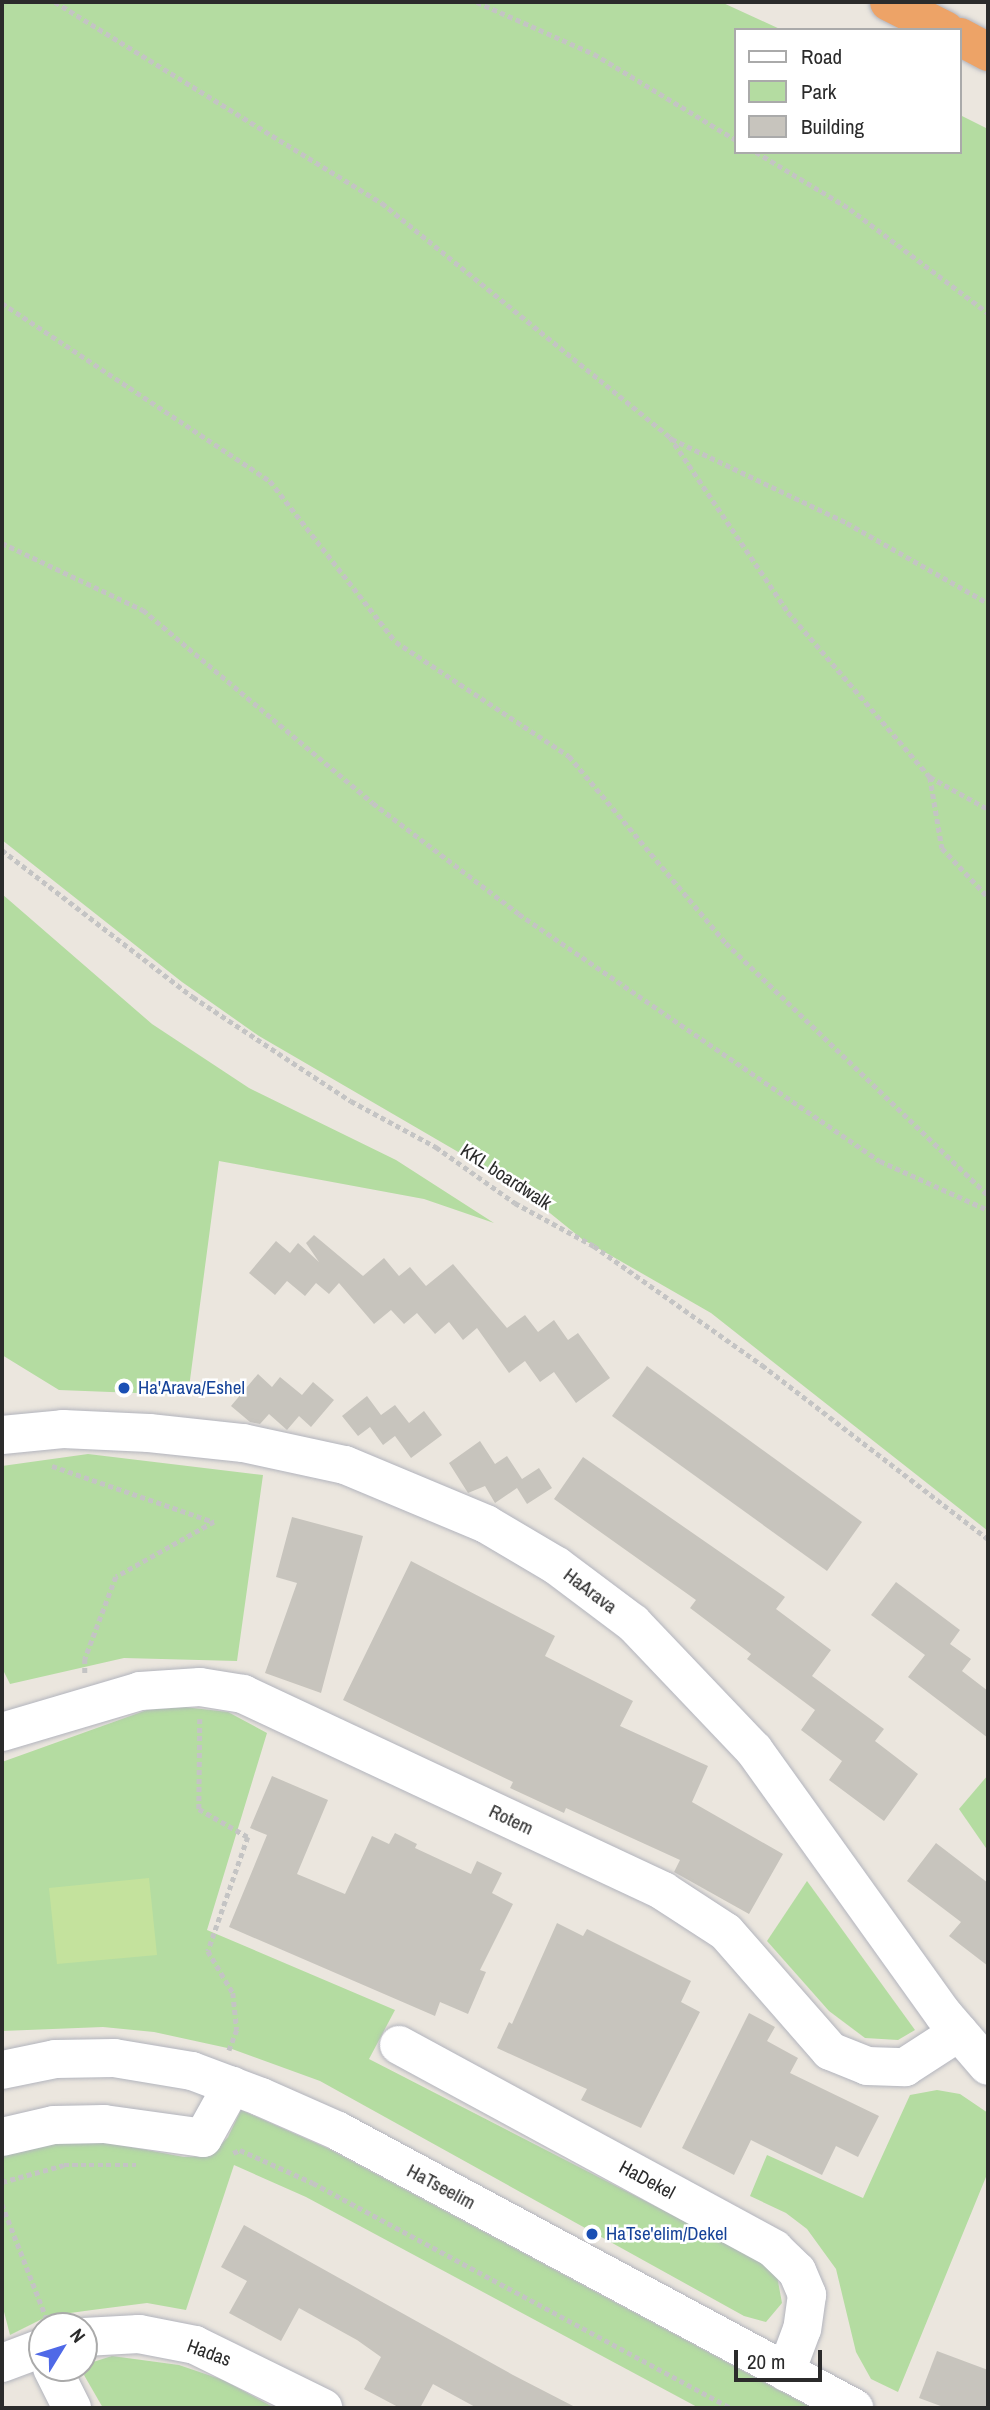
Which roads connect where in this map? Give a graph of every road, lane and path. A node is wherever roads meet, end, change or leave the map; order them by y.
1 (55, 2) edge
2 (477, 2) edge
3 (889, 2) edge
4 (941, 28) edge
5 (962, 38) edge
6 (988, 52) edge
7 (734, 139) edge
8 (759, 154) edge
9 (2, 303) edge
10 (988, 313) edge
11 (670, 438) junction
12 (2, 542) edge
13 (988, 603) edge
14 (930, 777) junction
15 (988, 809) edge
16 (2, 850) edge
17 (988, 897) edge
18 (988, 1195) edge
19 (988, 1210) edge
20 (2, 1435) edge
21 (39, 1462) dead end
22 (988, 1539) edge
23 (200, 1687) junction
24 (85, 1706) junction
25 (2, 1732) edge
26 (959, 2032) junction
27 (399, 2045) dead end
28 (988, 2066) edge
29 (2, 2070) edge
30 (226, 2083) junction
31 (2, 2137) edge
32 (227, 2155) dead end
33 (140, 2165) dead end
34 (2, 2182) edge
35 (2, 2204) edge
36 (44, 2312) edge
37 (98, 2336) edge
38 (28, 2353) edge
39 (2, 2363) edge
40 (786, 2372) junction
41 (2, 2377) edge
42 (59, 2382) edge
43 (72, 2408) edge
44 (323, 2408) edge
45 (732, 2408) edge
46 (854, 2408) edge

1 - 11 path
2 - 7 path
3 - 4 highway
5 - 6 highway
8 - 10 path
9 - 18 path
11 - 13 path
11 - 14 path
12 - 19 path
14 - 15 path
14 - 17 path
16 - 22 path, KKL boardwalk
20 - 26 street, HaArava
21 - 24 path
23 - 24 street, Rotem
23 - 26 street, Rotem
23 - 30 path
24 - 25 street, Rotem
26 - 28 street, HaArava
27 - 40 street, HaDekel
29 - 30 street, HaTseelim
30 - 31 street
30 - 40 street, HaTseelim
32 - 45 path
33 - 34 path
35 - 36 path
37 - 44 street, Hadas
38 - 39 street
39 - 41 street
40 - 46 street, HaTseelim
42 - 43 street

